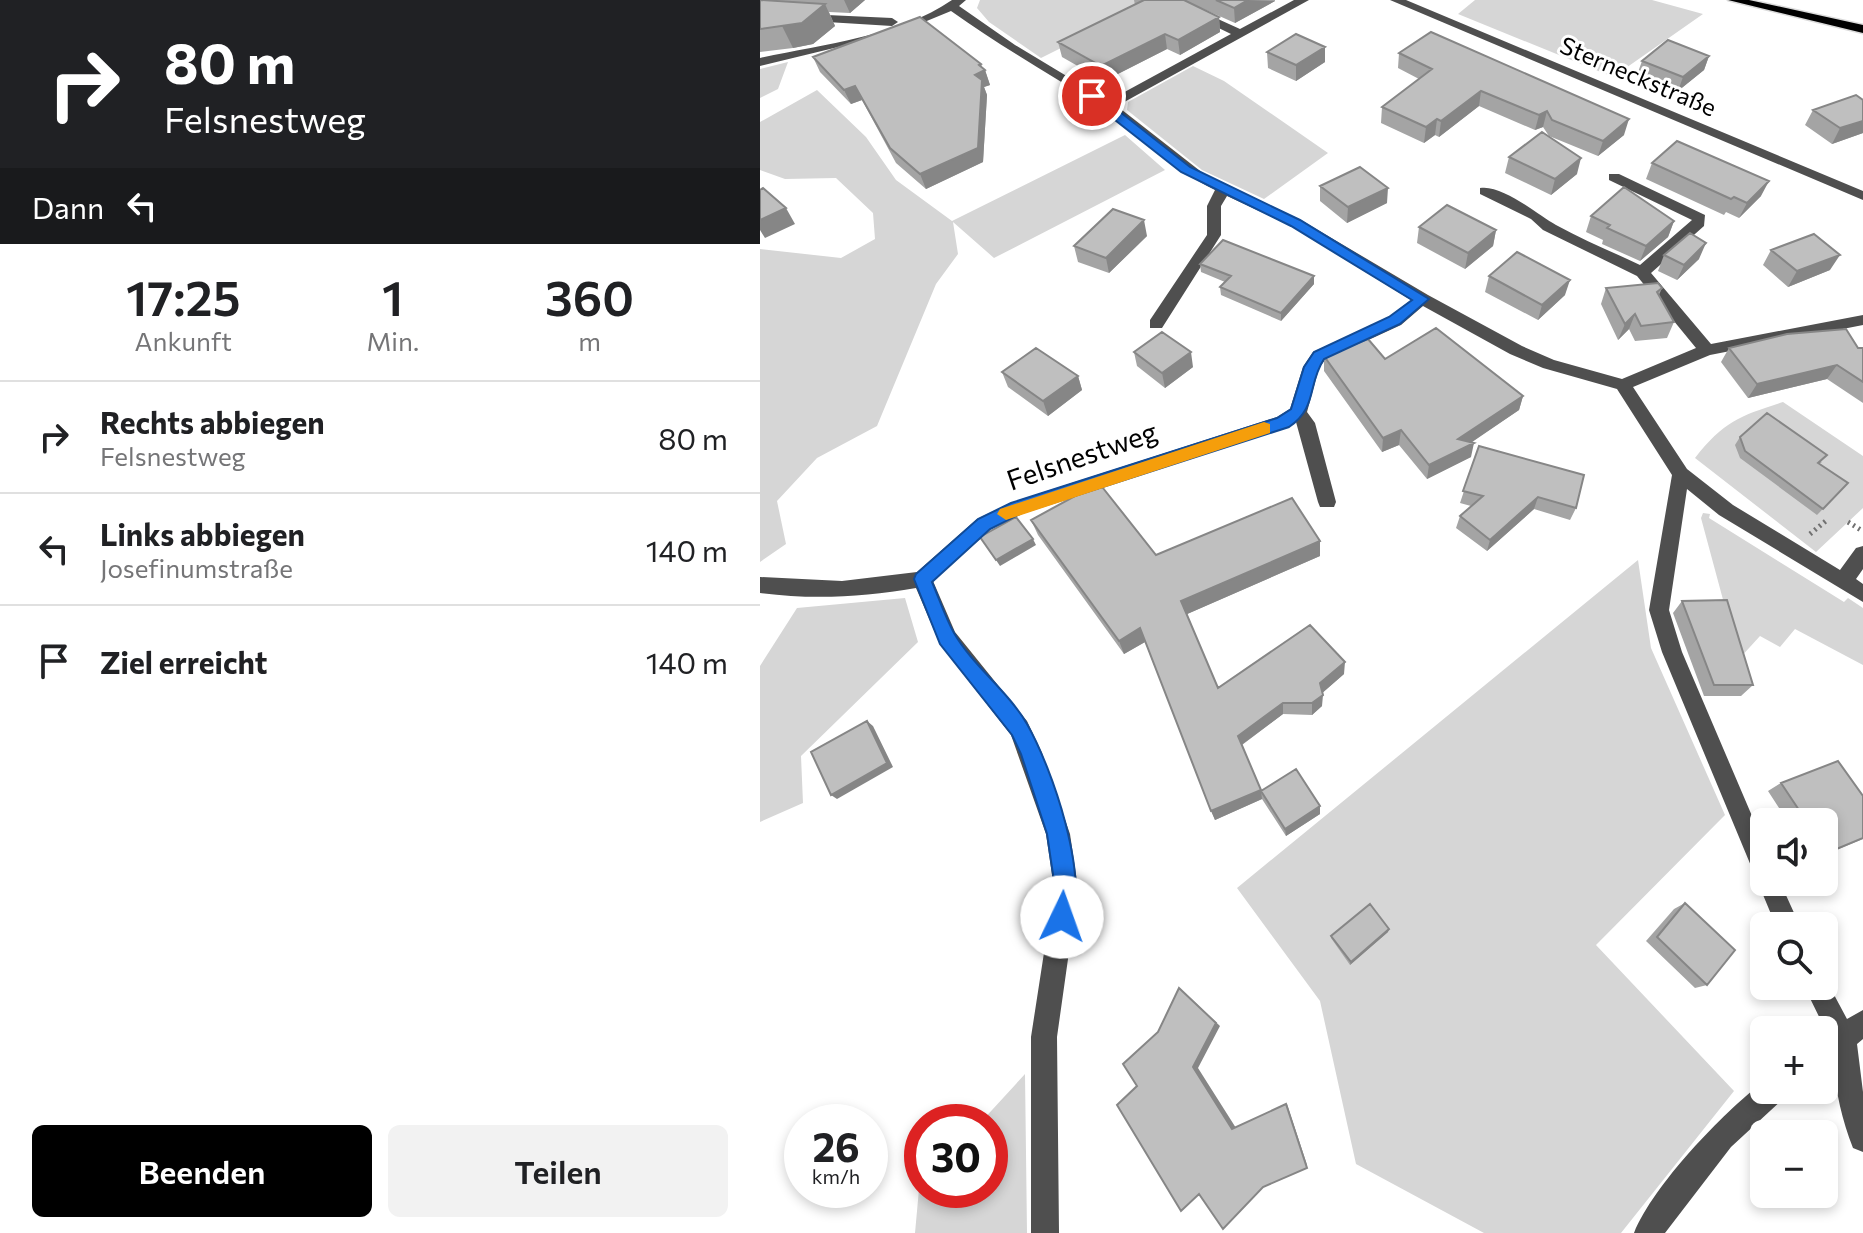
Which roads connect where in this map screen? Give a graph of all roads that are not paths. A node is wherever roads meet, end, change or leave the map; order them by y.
1 (1167, 0) edge
2 (1303, 0) edge
3 (1396, 0) edge
4 (1734, 0) edge
5 (956, 3) edge
6 (760, 15) edge
7 (920, 22) junction
8 (1863, 29) edge
9 (1241, 34) junction
10 (760, 62) edge
11 (1108, 106) junction
12 (1614, 177) dead end
13 (1223, 189) junction
14 (1485, 191) dead end
15 (1863, 196) edge
16 (1642, 272) junction
17 (1422, 299) junction
18 (1863, 320) edge
19 (1156, 324) dead end
20 (1707, 350) junction
21 (1623, 385) junction
22 (1298, 413) junction
23 (1681, 474) junction
24 (1327, 502) dead end
25 (1863, 554) edge
26 (922, 579) junction
27 (1844, 580) junction
28 (760, 585) edge
29 (1863, 594) edge
30 (1750, 839) edge
31 (1824, 1000) edge
32 (1844, 1039) edge
33 (1754, 1104) edge
34 (1863, 1138) edge
35 (1045, 1233) edge
36 (1648, 1233) edge

1 - 9 street
2 - 9 street
3 - 15 street, Sterneckstraße
4 - 8 main road
5 - 7 street
5 - 11 street
6 - 7 street
7 - 10 street
9 - 11 street
11 - 13 street
12 - 16 street
13 - 17 street
13 - 19 street
14 - 16 street
16 - 20 street
17 - 21 street
17 - 22 street
18 - 20 street
20 - 21 street
21 - 23 street
22 - 24 street
22 - 26 street, Felsnestweg
23 - 27 street
23 - 30 street
25 - 27 street
26 - 28 street
26 - 35 street
27 - 29 street
31 - 32 street
32 - 34 street
33 - 36 street

